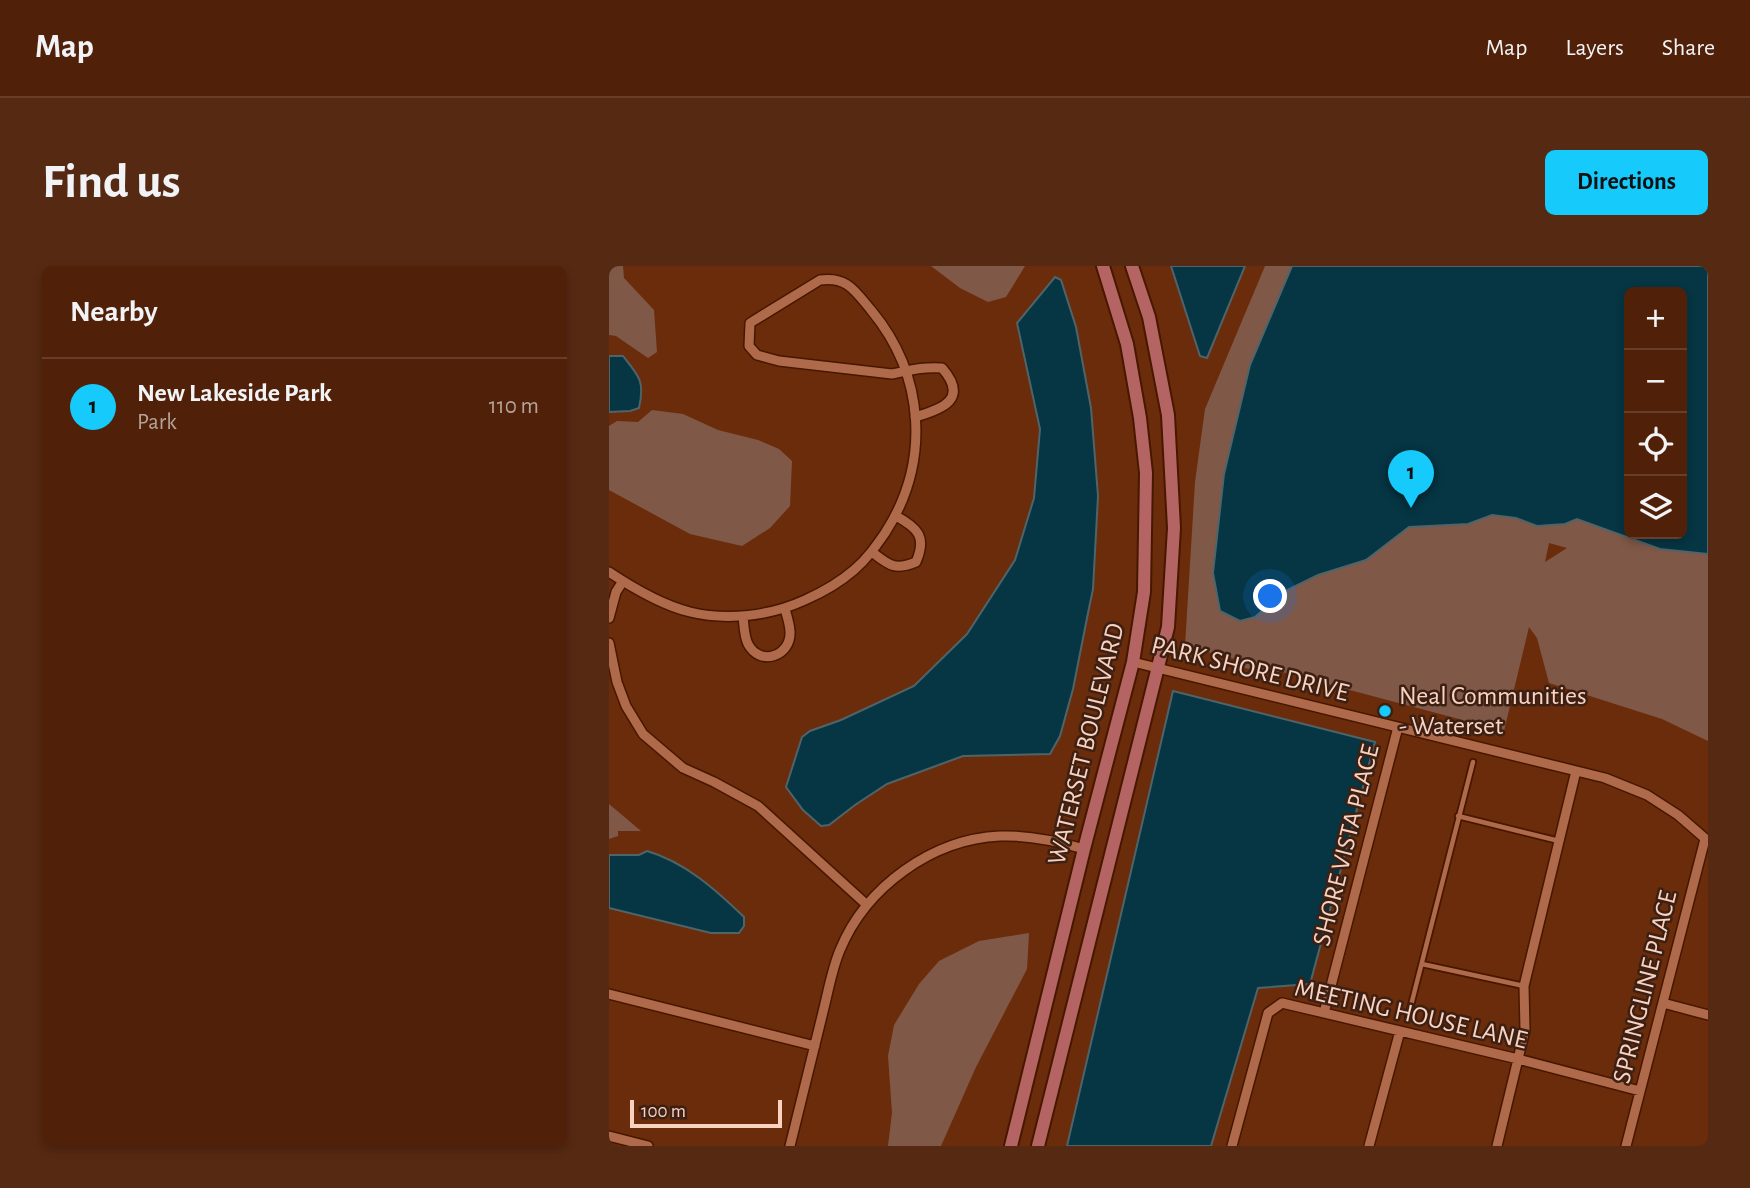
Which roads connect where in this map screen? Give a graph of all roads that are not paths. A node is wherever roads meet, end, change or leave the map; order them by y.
1 (1103, 266) edge
2 (1132, 266) edge
3 (907, 371) junction
4 (915, 417) junction
5 (896, 516) junction
6 (872, 552) junction
7 (609, 572) edge
8 (624, 580) junction
9 (785, 610) junction
10 (743, 616) junction
11 (609, 618) edge
12 (609, 643) edge
13 (1133, 662) junction
14 (1159, 667) junction
15 (1398, 727) junction
16 (1473, 762) dead end
17 (1576, 771) junction
18 (1458, 816) junction
19 (1706, 840) edge
20 (1559, 841) junction
21 (1084, 849) junction
22 (867, 905) junction
23 (1422, 964) junction
24 (1524, 986) junction
25 (609, 994) edge
26 (1663, 1003) junction
27 (1324, 1013) junction
28 (1708, 1014) edge
29 (1408, 1017) dead end
30 (1400, 1031) junction
31 (815, 1046) junction
32 (1518, 1059) junction
33 (1640, 1091) junction
34 (609, 1136) edge
35 (649, 1146) edge
36 (790, 1146) edge
37 (1011, 1146) edge
38 (1038, 1146) edge
39 (1232, 1146) edge
40 (1369, 1146) edge
41 (1497, 1146) edge
42 (1626, 1146) edge

1 - 13 street, WATERSET BOULEVARD
2 - 14 street, WATERSET BOULEVARD
3 - 3 street
3 - 4 street
3 - 4 street
4 - 5 street
5 - 6 street
5 - 6 street
6 - 9 street
7 - 8 street
8 - 10 street
8 - 11 street
9 - 10 street
9 - 10 street
12 - 22 street
13 - 14 street, PARK SHORE DRIVE
13 - 21 street, WATERSET BOULEVARD
14 - 15 street, PARK SHORE DRIVE
14 - 38 street, WATERSET BOULEVARD
15 - 17 street, PARK SHORE DRIVE
15 - 27 street, SHORE VISTA PLACE
16 - 18 lane
17 - 19 street, PARK SHORE DRIVE
17 - 20 street
18 - 20 lane
18 - 23 lane
19 - 26 street, SPRINGLINE PLACE
20 - 24 street
21 - 22 street
21 - 37 street, WATERSET BOULEVARD
22 - 31 street
23 - 24 lane
23 - 29 lane
24 - 32 street
25 - 31 street
26 - 28 street
26 - 33 street, SPRINGLINE PLACE
27 - 30 street, MEETING HOUSE LANE
27 - 39 street, MEETING HOUSE LANE
30 - 32 street, MEETING HOUSE LANE
30 - 40 street
31 - 36 street
32 - 33 street, MEETING HOUSE LANE
32 - 41 street
33 - 42 street, SPRINGLINE PLACE
34 - 35 street

